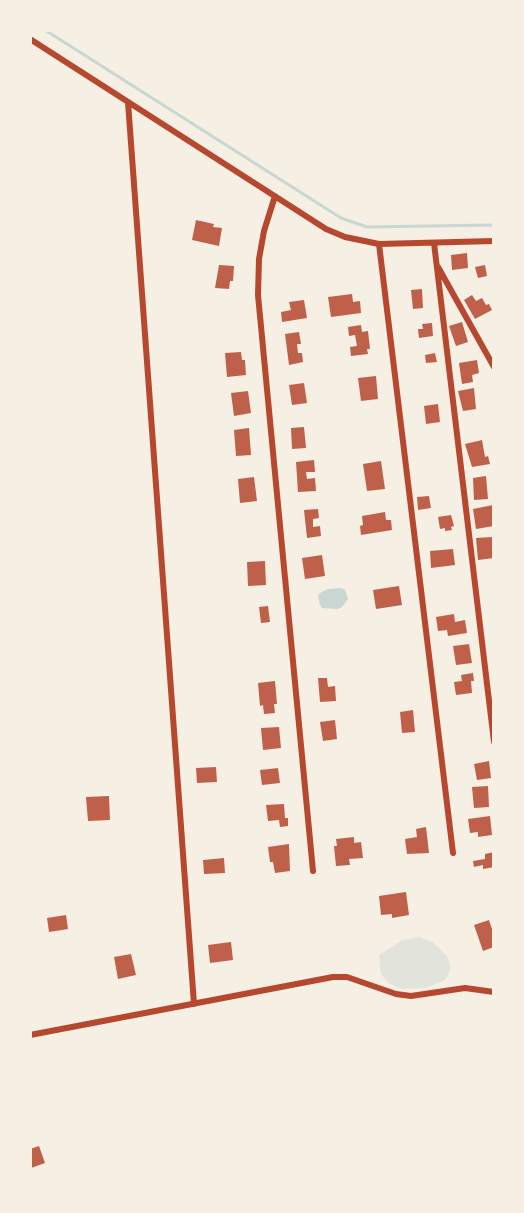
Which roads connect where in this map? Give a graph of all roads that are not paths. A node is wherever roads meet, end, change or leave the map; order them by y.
1 (30, 39) edge
2 (128, 102) junction
3 (275, 196) junction
4 (494, 241) edge
5 (434, 243) junction
6 (379, 244) junction
7 (436, 264) junction
8 (494, 367) edge
9 (494, 742) edge
10 (453, 853) dead end
11 (313, 871) dead end
12 (494, 992) edge
13 (194, 1004) junction
14 (30, 1035) edge

1 - 2 street
2 - 3 street
2 - 13 street
3 - 6 street
3 - 11 street
4 - 5 street
5 - 6 street
5 - 7 street
6 - 10 street
7 - 8 street
7 - 9 street
12 - 13 street
13 - 14 street

